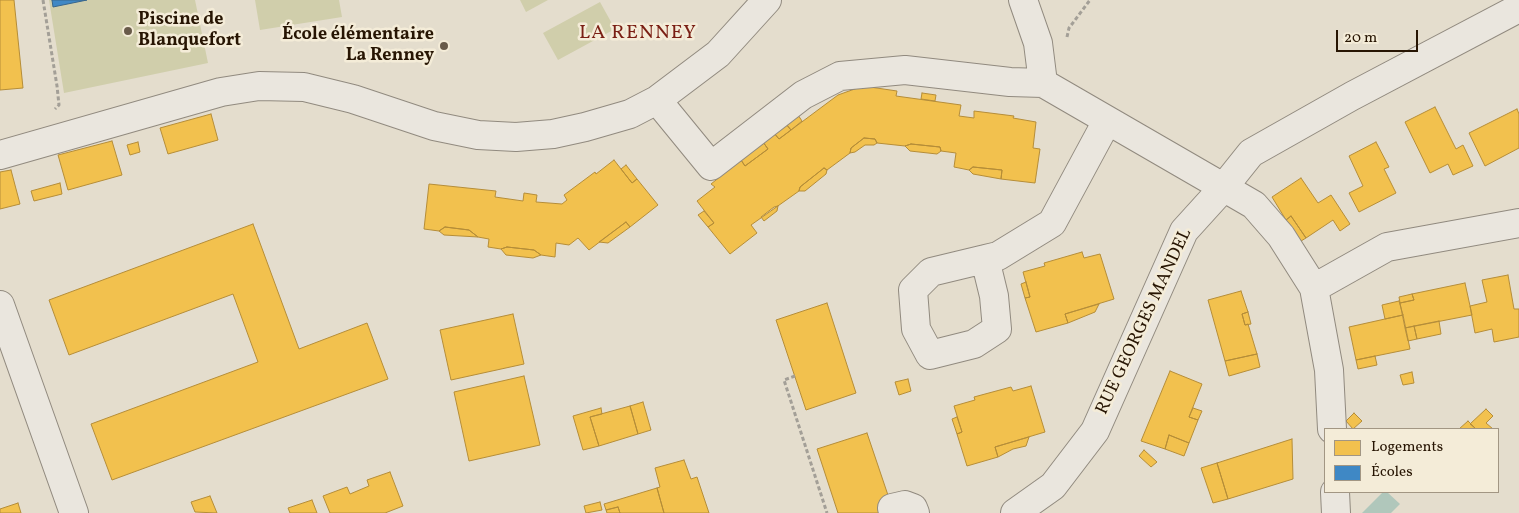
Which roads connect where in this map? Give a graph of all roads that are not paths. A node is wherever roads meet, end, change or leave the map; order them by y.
1 (767, 0) edge
2 (1023, 0) edge
3 (1519, 8) edge
4 (1043, 83) junction
5 (657, 100) junction
6 (1107, 121) junction
7 (0, 154) edge
8 (1223, 188) junction
9 (1519, 223) edge
10 (985, 259) dead end
11 (1314, 288) junction
12 (0, 305) edge
13 (1332, 428) edge
14 (1335, 493) edge
15 (74, 513) edge
16 (1015, 513) edge
17 (1336, 513) edge

1 - 5 street
2 - 4 street
3 - 8 street, RUE GEORGES MANDEL
4 - 5 street
4 - 6 street
5 - 7 street
6 - 8 street
6 - 10 street
8 - 11 street
8 - 16 street, RUE GEORGES MANDEL
9 - 11 street
11 - 13 street
12 - 15 street
14 - 17 street

